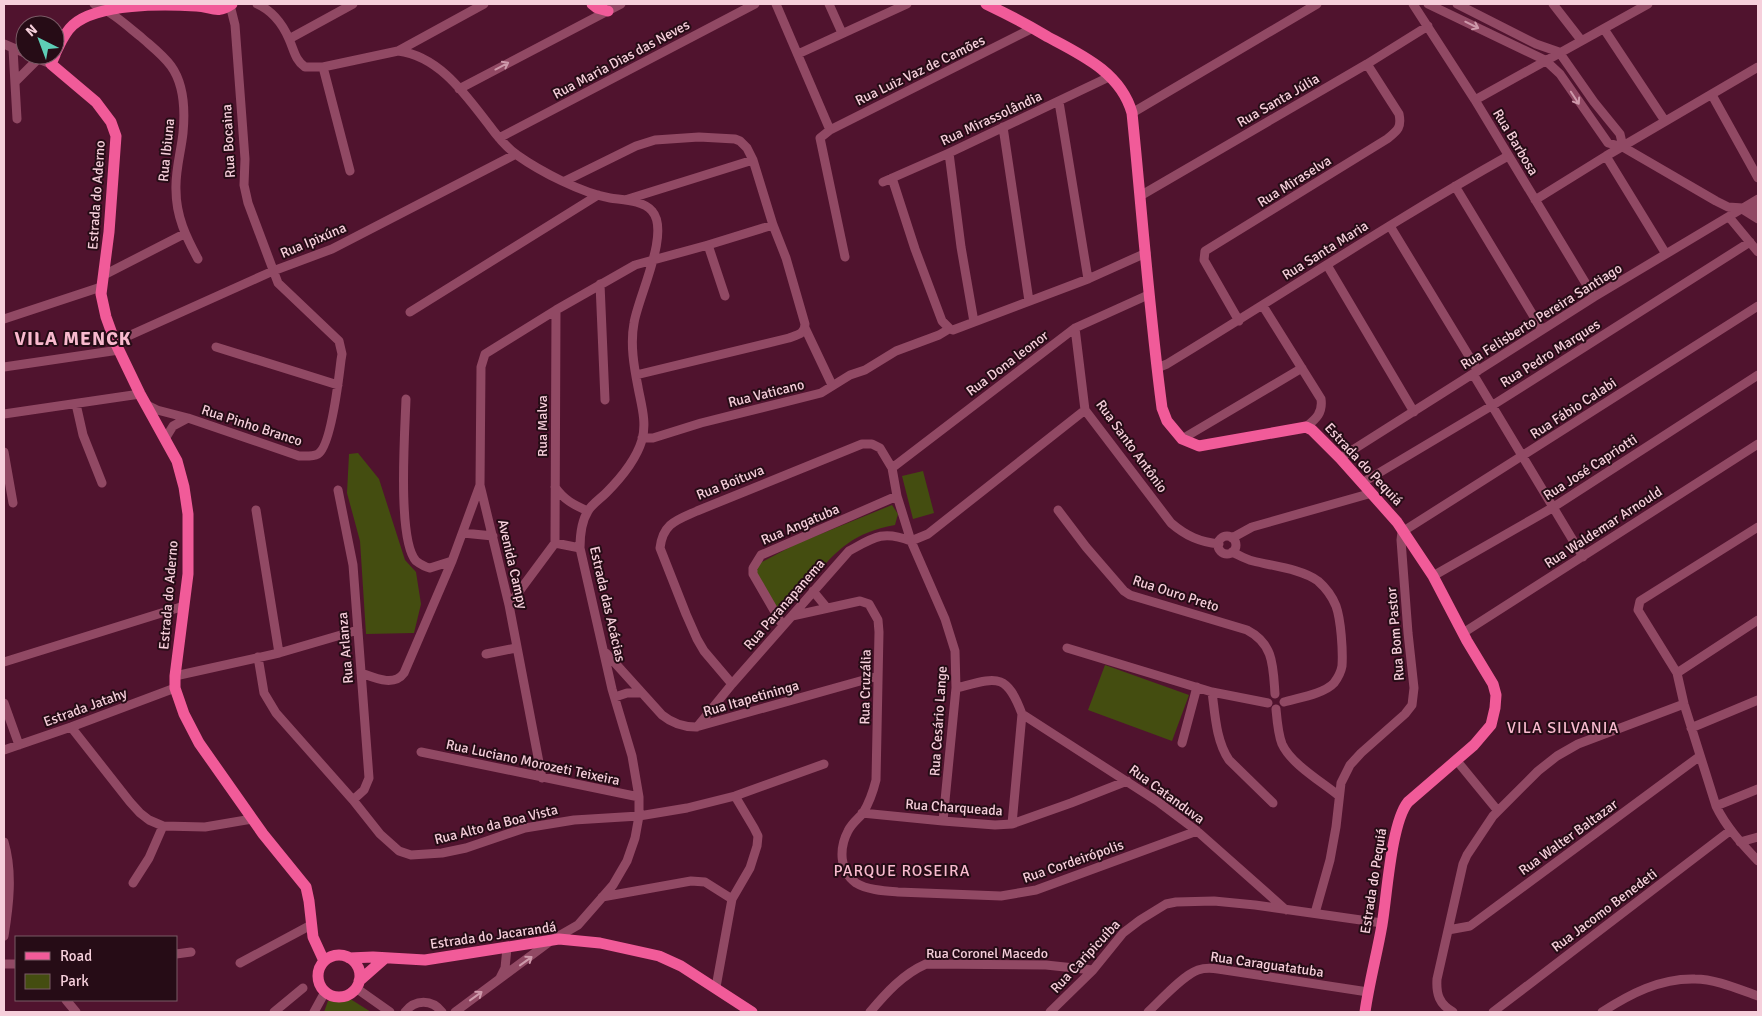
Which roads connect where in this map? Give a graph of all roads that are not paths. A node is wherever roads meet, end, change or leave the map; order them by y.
1 (94, 4) edge
2 (231, 4) edge
3 (257, 4) edge
4 (353, 4) edge
5 (484, 4) edge
6 (592, 4) edge
7 (622, 4) edge
8 (755, 4) edge
9 (776, 4) edge
10 (829, 4) edge
11 (907, 4) edge
12 (986, 4) edge
13 (1317, 4) edge
14 (1413, 4) edge
15 (1428, 4) edge
16 (1457, 4) edge
17 (1552, 4) edge
18 (1648, 4) edge
19 (201, 5) edge
20 (108, 10) junction
21 (608, 11) junction
22 (1428, 26) junction
23 (1034, 28) junction
24 (1604, 28) junction
25 (65, 33) edge
26 (842, 34) junction
27 (289, 39) junction
28 (1581, 40) junction
29 (4, 44) edge
30 (13, 49) joint
31 (398, 51) junction
32 (1559, 52) junction
33 (798, 54) junction
34 (1545, 60) junction
35 (1367, 64) junction
36 (33, 65) edge
37 (60, 65) edge
38 (323, 67) junction
39 (1758, 67) edge
40 (1109, 77) junction
41 (14, 86) junction
42 (459, 89) junction
43 (4, 90) edge
44 (1712, 95) junction
45 (1475, 100) junction
46 (1059, 102) junction
47 (1132, 113) junction
48 (16, 119) dead end
49 (1665, 121) junction
50 (1003, 127) junction
51 (830, 130) junction
52 (499, 138) junction
53 (1623, 147) junction
54 (949, 153) junction
55 (516, 154) junction
56 (1508, 156) junction
57 (1606, 156) junction
58 (753, 160) junction
59 (350, 171) dead end
60 (1758, 178) edge
61 (565, 181) junction
62 (1455, 186) junction
63 (598, 196) junction
64 (1140, 196) junction
65 (1758, 199) edge
66 (624, 200) junction
67 (1535, 200) junction
68 (1742, 208) junction
69 (1758, 209) edge
70 (1729, 217) junction
71 (1758, 219) edge
72 (773, 225) junction
73 (1390, 226) junction
74 (184, 234) junction
75 (1750, 242) junction
76 (708, 245) junction
77 (1758, 252) edge
78 (1146, 253) junction
79 (1666, 254) junction
80 (846, 257) dead end
81 (198, 259) dead end
82 (653, 259) junction
83 (1327, 265) junction
84 (274, 271) junction
85 (104, 275) junction
86 (1088, 279) junction
87 (600, 284) junction
88 (102, 287) junction
89 (1148, 295) junction
90 (724, 296) dead end
91 (1594, 297) junction
92 (1029, 301) junction
93 (1264, 306) junction
94 (1758, 306) edge
95 (556, 310) junction
96 (410, 312) dead end
97 (4, 319) edge
98 (1239, 321) junction
99 (974, 322) junction
100 (805, 326) junction
101 (1075, 328) junction
102 (949, 329) junction
103 (1542, 330) junction
104 (117, 346) junction
105 (216, 347) dead end
106 (4, 366) edge
107 (1157, 368) junction
108 (1302, 368) junction
109 (1476, 373) junction
110 (636, 374) junction
111 (1758, 375) edge
112 (338, 385) junction
113 (832, 385) junction
114 (140, 394) junction
115 (406, 399) dead end
116 (605, 400) dead end
117 (76, 404) junction
118 (146, 405) junction
119 (1493, 406) junction
120 (1085, 410) junction
121 (1414, 412) junction
122 (4, 414) edge
123 (188, 418) junction
124 (1306, 427) junction
125 (642, 438) junction
126 (165, 439) junction
127 (1182, 439) junction
128 (1758, 444) edge
129 (4, 452) edge
130 (1523, 456) junction
131 (1340, 458) junction
132 (892, 468) junction
133 (102, 483) dead end
134 (1362, 483) junction
135 (480, 485) junction
136 (555, 487) junction
137 (338, 490) dead end
138 (1372, 493) junction
139 (897, 496) junction
140 (13, 503) dead end
141 (1552, 508) junction
142 (256, 510) dead end
143 (1058, 510) dead end
144 (588, 512) junction
145 (1758, 527) edge
146 (1402, 532) junction
147 (463, 533) junction
148 (492, 536) junction
149 (1232, 538) junction
150 (911, 540) junction
151 (555, 543) junction
152 (1219, 544) junction
153 (580, 548) junction
154 (1232, 552) junction
155 (1582, 557) junction
156 (452, 561) junction
157 (1433, 576) junction
158 (813, 591) junction
159 (509, 605) junction
160 (184, 606) junction
161 (827, 608) junction
162 (792, 616) junction
163 (1758, 620) edge
164 (783, 626) junction
165 (358, 630) junction
166 (1463, 633) junction
167 (516, 648) junction
168 (1068, 648) dead end
169 (605, 651) junction
170 (279, 653) junction
171 (486, 654) dead end
172 (258, 657) junction
173 (4, 662) edge
174 (362, 673) junction
175 (1677, 673) junction
176 (176, 676) junction
177 (878, 676) junction
178 (732, 684) junction
179 (1197, 687) junction
180 (175, 688) junction
181 (956, 688) junction
182 (1212, 692) junction
183 (642, 694) junction
184 (1275, 694) junction
185 (615, 696) junction
186 (1758, 700) edge
187 (1284, 702) junction
188 (4, 703) edge
189 (1684, 704) junction
190 (1272, 706) junction
191 (1022, 714) junction
192 (71, 727) junction
193 (696, 727) junction
194 (1691, 728) junction
195 (1182, 743) dead end
196 (18, 745) junction
197 (4, 750) edge
198 (421, 752) dead end
199 (1700, 756) junction
200 (1457, 761) junction
201 (824, 764) dead end
202 (542, 778) junction
203 (1127, 782) junction
204 (1758, 789) edge
205 (735, 796) junction
206 (1339, 796) junction
207 (639, 797) junction
208 (353, 800) junction
209 (1273, 803) dead end
210 (1716, 806) junction
211 (1498, 811) junction
212 (862, 813) junction
213 (639, 816) junction
214 (252, 818) junction
215 (943, 821) junction
216 (1012, 824) junction
217 (163, 826) junction
218 (1731, 830) junction
219 (1197, 831) junction
220 (1758, 838) edge
221 (4, 842) edge
222 (1740, 842) junction
223 (1758, 861) edge
224 (133, 883) dead end
225 (602, 898) junction
226 (732, 899) junction
227 (1286, 910) junction
228 (1316, 913) junction
229 (1382, 924) junction
230 (311, 925) junction
231 (1448, 930) junction
232 (4, 936) edge
233 (552, 940) junction
234 (507, 948) junction
235 (191, 952) dead end
236 (178, 954) edge
237 (349, 958) junction
238 (384, 959) junction
239 (324, 961) junction
240 (240, 963) dead end
241 (1093, 970) junction
242 (498, 981) junction
243 (358, 984) junction
244 (304, 988) dead end
245 (716, 988) junction
246 (325, 992) junction
247 (1368, 992) junction
248 (1758, 996) edge
249 (67, 1001) edge
250 (76, 1012) edge
251 (274, 1012) edge
252 (314, 1012) edge
253 (390, 1012) edge
254 (404, 1012) edge
255 (442, 1012) edge
256 (455, 1012) edge
257 (752, 1012) edge
258 (870, 1012) edge
259 (1050, 1012) edge
260 (1148, 1012) edge
261 (1365, 1012) edge
262 (1452, 1012) edge
263 (1493, 1012) edge
264 (1602, 1012) edge

1 - 20 street, Rua Ibiuna
2 - 19 main road
2 - 84 street, Rua Bocaina
3 - 27 street, Estrada das Acácias
4 - 27 street
5 - 31 street
6 - 21 main road
7 - 21 street
8 - 52 street, Rua Maria Dias das Neves
9 - 33 street
10 - 26 street
11 - 26 street
12 - 23 main road
13 - 47 street
14 - 22 street, Rua Barbosa
15 -> 34 street
16 - 32 street
17 - 28 street
18 - 24 street
19 - 20 main road
20 - 25 main road
20 - 74 street, Rua Ibiuna
42 -> 21 street
22 - 35 street, Rua Santa Júlia
22 - 45 street, Rua Barbosa
23 - 40 main road
23 - 51 street, Rua Luiz Vaz de Camões
24 - 28 street
24 - 49 street
26 - 33 street
27 - 38 street, Estrada das Acácias
28 - 32 street
29 - 30 street
30 - 41 street
31 - 38 street, Estrada das Acácias
31 - 42 street, Estrada das Acácias
32 - 34 street
32 - 53 street
33 - 51 street
34 - 45 street
34 -> 53 street
35 - 64 street, Rua Santa Júlia
35 - 98 street, Rua Miraselva
36 - 41 street
37 - 85 main road, Estrada do Aderno
38 - 59 street
39 - 44 street
40 - 46 street, Rua Mirassolândia
40 - 47 main road
41 - 43 street
41 - 48 street
42 - 52 street, Estrada das Acácias
44 - 49 street
44 - 60 street
45 - 56 street, Rua Barbosa
46 - 50 street, Rua Mirassolândia
46 - 86 street
47 - 64 main road
49 - 53 street
50 - 54 street, Rua Mirassolândia
50 - 92 street
51 - 80 street, Rua Luiz Vaz de Camões
52 - 55 street, Estrada das Acácias
53 - 57 street
53 - 68 street
54 - 99 street
54 - 102 street, Rua Mirassolândia
55 - 61 street, Estrada das Acácias
55 - 84 street, Rua Ipixúna
56 - 62 street, Rua Santa Maria
56 - 67 street, Rua Barbosa
57 - 67 street
57 - 79 street
58 - 61 street
58 - 66 street
58 - 72 street
61 - 63 street, Estrada das Acácias
62 - 73 street, Rua Santa Maria
62 - 103 street
63 - 66 street, Estrada das Acácias
63 - 96 street
64 - 78 main road
65 - 68 street, Rua Felisberto Pereira Santiago
66 - 82 street, Estrada das Acácias
67 - 91 street, Rua Barbosa
68 - 69 street
68 - 70 street, Rua Felisberto Pereira Santiago
68 - 71 street
70 - 75 street
70 - 79 street, Rua Felisberto Pereira Santiago
72 - 76 street
72 - 100 street
73 - 83 street, Rua Santa Maria
73 - 109 street
74 - 81 street, Rua Ibiuna
74 - 85 street
75 - 77 street
75 - 119 street, Rua Pedro Marques
76 - 82 street
76 - 90 street
78 - 86 street, Rua Vaticano
78 - 89 main road
79 - 91 street, Rua Felisberto Pereira Santiago
82 - 87 street
82 - 110 street, Estrada das Acácias
83 - 93 street, Rua Santa Maria
83 - 121 street
84 - 104 street, Rua Ipixúna
84 - 112 street, Rua Pinho Branco
85 - 88 main road, Estrada do Aderno
86 - 92 street, Rua Vaticano
87 - 95 street
87 - 116 street
88 - 97 street
88 - 104 main road, Estrada do Aderno
89 - 101 street, Rua Dona leonor
89 - 107 main road
91 - 103 street, Rua Felisberto Pereira Santiago
92 - 99 street, Rua Vaticano
93 - 98 street, Rua Santa Maria
93 - 108 street
94 - 130 street, Rua Fábio Calabi
95 - 135 street, Avenida Campy
95 - 136 street, Rua Malva
98 - 107 street, Rua Santa Maria
99 - 102 street, Rua Vaticano
100 - 110 street
100 - 113 street
101 - 120 street, Rua Santo Antônio
101 - 132 street, Rua Dona leonor
102 - 113 street, Rua Vaticano
103 - 109 street, Rua Felisberto Pereira Santiago
104 - 106 street, Rua Ipixúna
104 - 114 main road, Estrada do Aderno
105 - 112 street
107 - 127 main road
108 - 124 street
108 - 127 street
109 - 119 street
109 - 121 street, Rua Felisberto Pereira Santiago
110 - 125 street, Estrada das Acácias
111 - 141 street, Rua José Capriotti
112 - 123 street, Rua Pinho Branco
113 - 125 street, Rua Vaticano
114 - 117 street
114 - 118 main road, Estrada do Aderno
115 - 156 street
117 - 122 street
117 - 133 street
118 - 123 street, Rua Pinho Branco
118 - 126 main road, Estrada do Aderno
119 - 130 street
119 - 134 street, Rua Pedro Marques
120 - 150 street
120 - 152 street, Rua Santo Antônio
121 - 131 street, Rua Felisberto Pereira Santiago
123 - 126 street
124 - 127 main road, Estrada do Pequiá
124 - 131 main road, Estrada do Pequiá
125 - 144 street, Estrada das Acácias
126 - 160 main road, Estrada do Aderno
128 - 155 street, Rua Waldemar Arnould
129 - 140 street
130 - 141 street
130 - 146 street, Rua Fábio Calabi
131 - 134 main road, Estrada do Pequiá
132 - 139 street, Rua Boituva
132 - 178 street, Rua Boituva
134 - 138 main road, Estrada do Pequiá
135 - 147 street
135 - 148 street, Avenida Campy
136 - 144 street
136 - 151 street, Rua Malva
137 - 165 street, Rua Arlanza
138 - 146 main road, Estrada do Pequiá
138 - 149 street
139 - 150 street, Rua Boituva
139 - 164 street, Rua Angatuba
141 - 155 street
141 - 157 street, Rua José Capriotti
142 - 170 street
143 - 184 street, Rua Ouro Preto
144 - 153 street, Estrada das Acácias
145 - 175 street
146 - 157 main road, Estrada do Pequiá
146 - 206 street, Rua Bom Pastor
147 - 148 street
147 - 156 street
148 - 159 street, Avenida Campy
149 - 152 street
149 - 154 street
150 - 158 street, Rua Paranapanema
150 - 181 street, Rua Cesário Lange
151 - 153 street
151 - 159 street
152 - 154 street
153 - 169 street, Estrada das Acácias
154 - 187 street
155 - 166 street, Rua Waldemar Arnould
156 - 174 street
157 - 166 main road, Estrada do Pequiá
158 - 161 street
158 - 162 street, Rua Paranapanema
159 - 167 street, Avenida Campy
160 - 173 street
160 - 176 main road, Estrada do Aderno
161 - 162 street, Rua Cruzália
161 - 177 street, Rua Cruzália
162 - 164 street, Rua Paranapanema
163 - 175 street
164 - 178 street, Rua Paranapanema
165 - 170 street
165 - 174 street, Rua Arlanza
166 - 200 main road, Estrada do Pequiá
167 - 171 street
167 - 202 street, Avenida Campy
168 - 179 street
169 - 183 street, Rua Itapetininga
169 - 185 street, Estrada das Acácias
170 - 172 street
172 - 176 street
172 - 208 street, Rua Alto da Boa Vista
174 - 208 street, Rua Arlanza
175 - 189 street
176 - 180 main road, Estrada do Aderno
177 - 193 street, Rua Itapetininga
177 - 212 street, Rua Cruzália
178 - 193 street, Rua Paranapanema
179 - 182 street
179 - 195 street
180 - 192 street, Estrada Jatahy
180 - 214 main road, Estrada do Aderno
181 - 191 street
181 - 215 street, Rua Cesário Lange
182 - 190 street
182 - 209 street
183 - 185 street
183 - 193 street, Rua Itapetininga
184 - 187 street
184 - 190 street
185 - 207 street, Estrada das Acácias
186 - 194 street
187 - 190 street
188 - 196 street
189 - 194 street
189 - 211 street
190 - 206 street
191 - 203 street, Rua Catanduva
191 - 216 street
192 - 196 street, Estrada Jatahy
192 - 217 street
194 - 199 street
196 - 197 street, Estrada Jatahy
198 - 202 street, Rua Luciano Morozeti Teixeira
199 - 210 street
199 - 231 street, Rua Walter Baltazar
200 - 211 street
200 - 229 main road, Estrada do Pequiá
201 - 205 street, Rua Alto da Boa Vista
202 - 207 street, Rua Luciano Morozeti Teixeira
203 - 216 street, Rua Charqueada
203 - 219 street, Rua Catanduva
204 - 210 street
205 - 213 street, Rua Alto da Boa Vista
205 - 226 street
206 - 228 street, Rua Bom Pastor
207 - 213 street, Estrada das Acácias
208 - 213 street, Rua Alto da Boa Vista
210 - 218 street
211 - 231 street
212 - 215 street, Rua Charqueada
212 - 219 street, Rua Cordeirópolis
213 - 225 street, Estrada das Acácias
214 - 217 street
214 - 230 main road, Estrada do Aderno
215 - 216 street, Rua Charqueada
217 - 224 street
218 - 222 street
218 - 263 street, Rua Jacomo Benedeti
219 - 227 street, Rua Catanduva
220 - 222 street
221 - 232 street
222 - 223 street
225 - 226 street
225 - 233 street, Estrada das Acácias
226 - 245 street
227 - 228 street, Rua Caripicuíba
227 - 241 street, Rua Caripicuíba
228 - 229 street, Rua Caripicuíba
229 - 247 main road, Estrada do Pequiá
230 - 239 main road, Estrada do Aderno
230 - 240 street
231 - 262 street
233 - 234 main road, Estrada do Jacarandá
242 -> 233 street, Estrada das Acácias
233 - 245 main road, Estrada do Jacarandá
234 - 238 main road, Estrada do Jacarandá
234 - 242 street
235 - 236 street
237 - 238 main road, Estrada do Jacarandá
237 - 239 main road
237 - 243 main road
238 - 243 main road
239 - 246 main road
241 - 258 street, Rua Coronel Macedo
241 - 259 street, Rua Caripicuíba
256 -> 242 street, Estrada das Acácias
243 - 246 main road
243 - 253 street
244 - 251 street
245 - 257 main road, Estrada do Jacarandá
246 - 252 street
247 - 260 street, Rua Caraguatatuba
247 - 261 main road, Estrada do Pequiá
248 - 264 street
249 - 250 street
254 - 255 street

